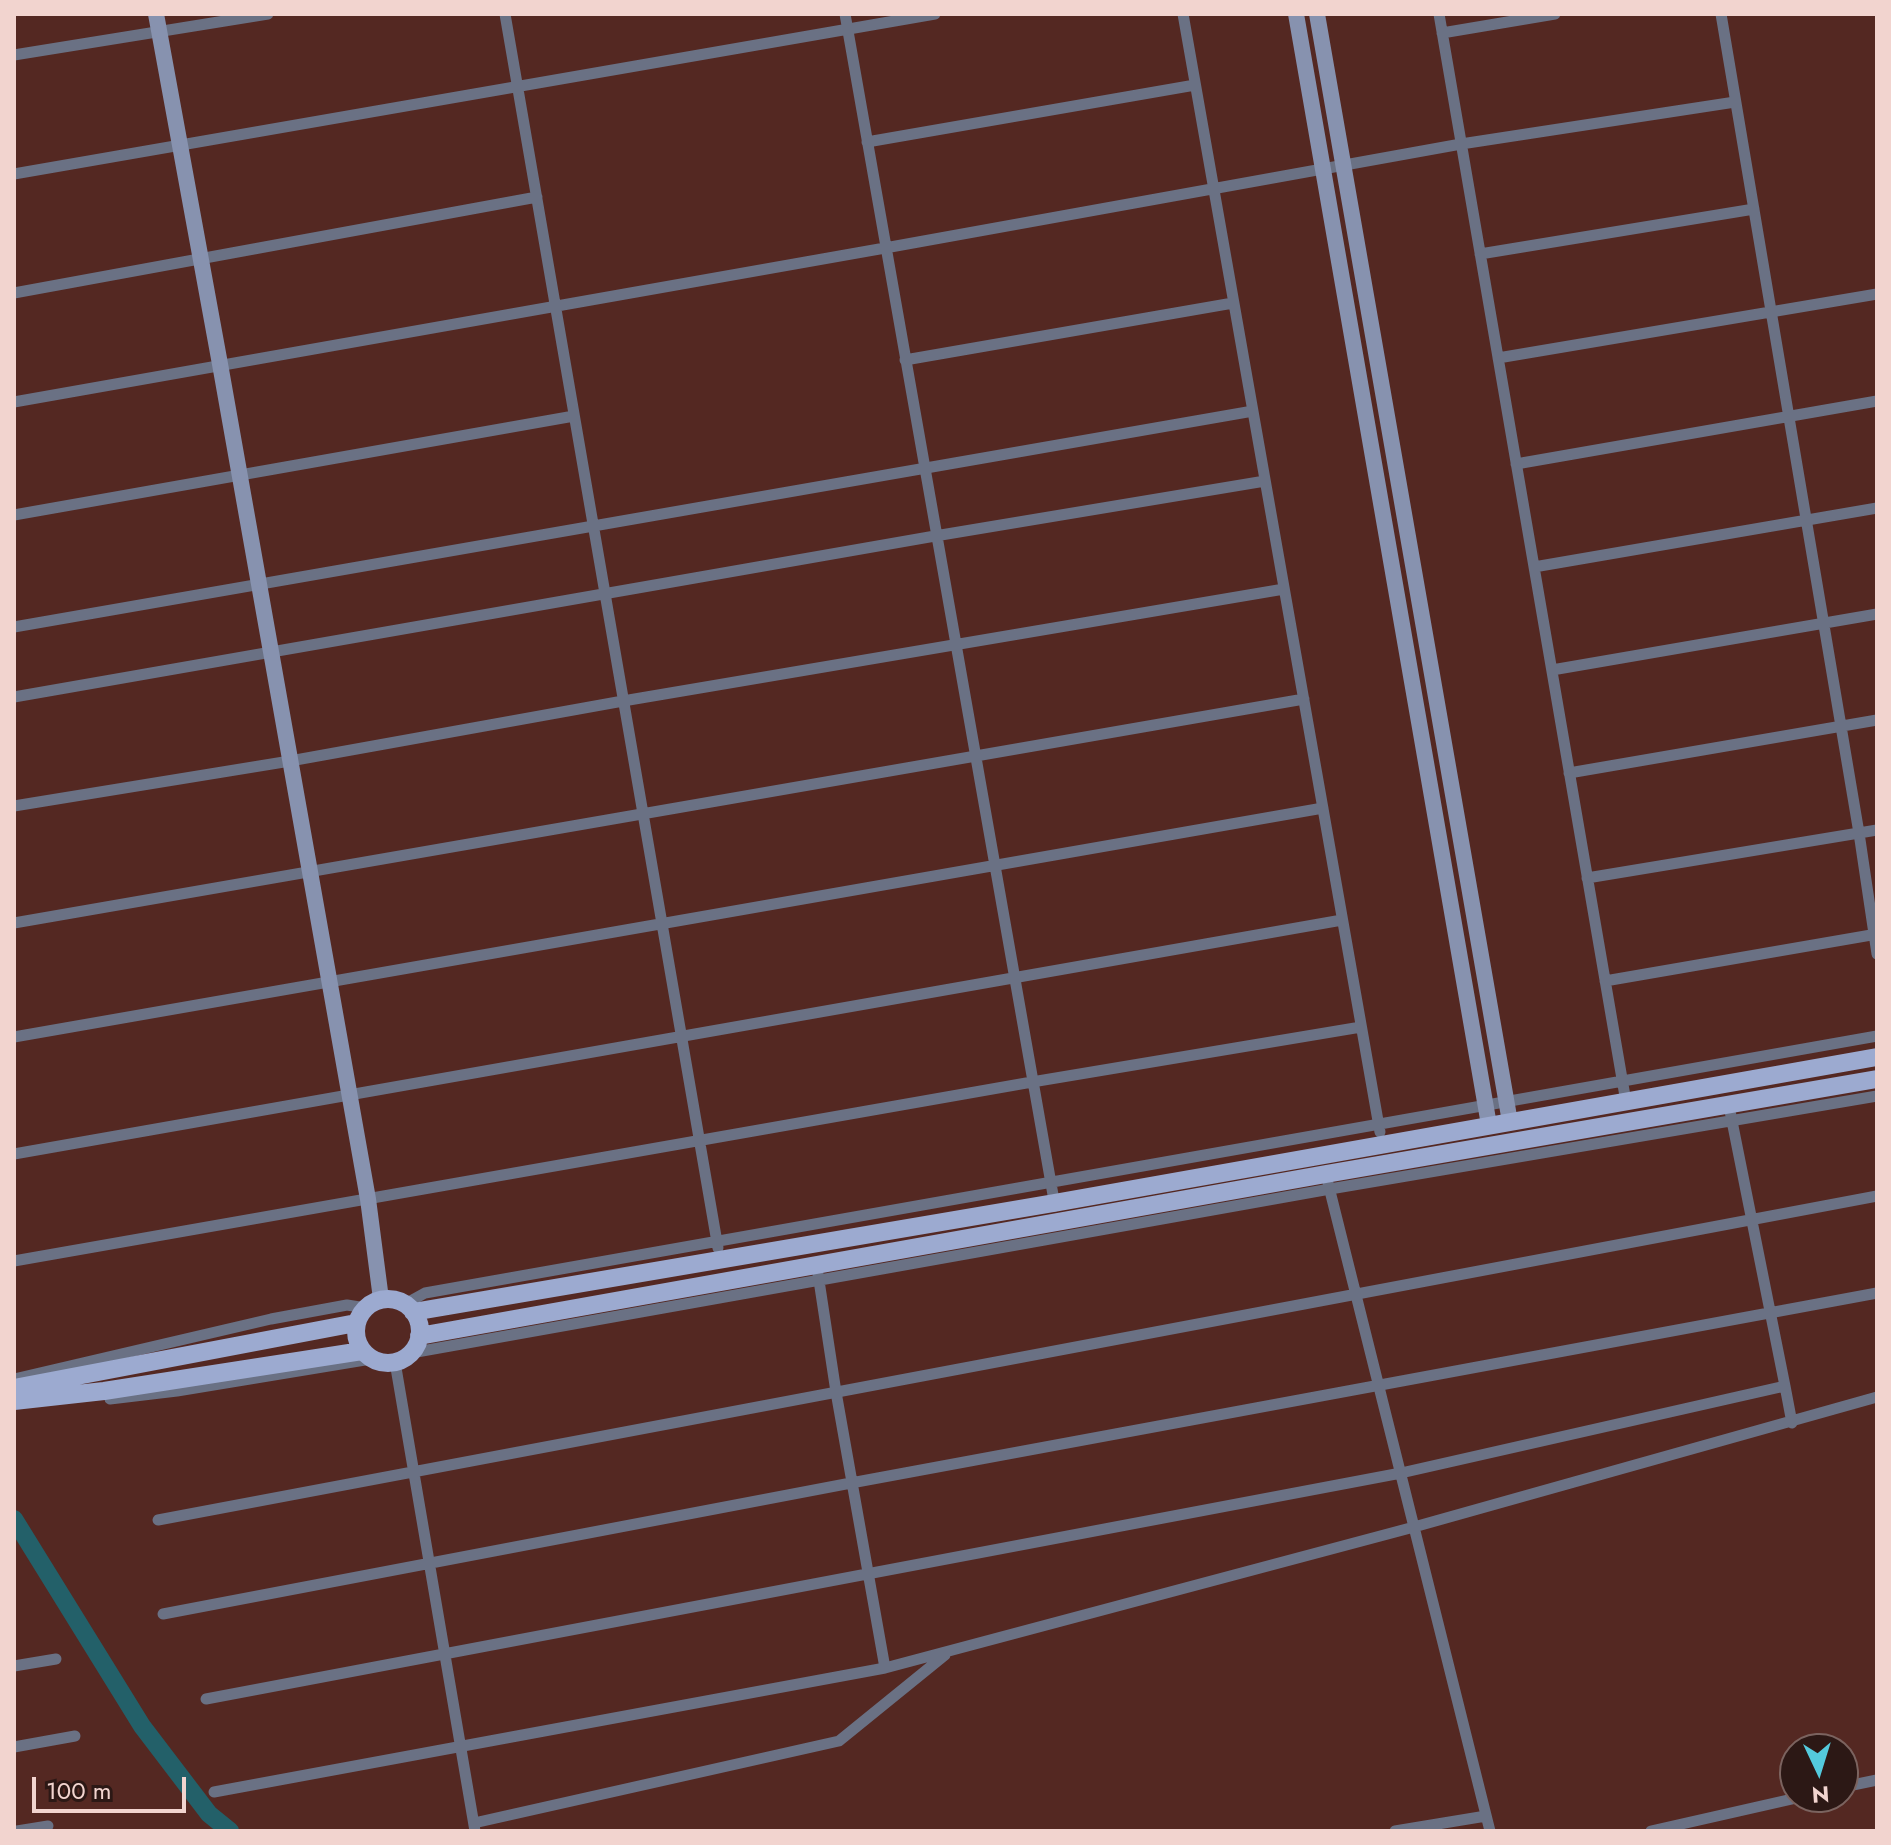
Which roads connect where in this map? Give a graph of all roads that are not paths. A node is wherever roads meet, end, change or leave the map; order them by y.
1 (156, 14) edge
2 (268, 14) edge
3 (505, 14) edge
4 (845, 14) edge
5 (935, 14) edge
6 (1183, 14) edge
7 (1296, 14) edge
8 (1317, 14) edge
9 (1439, 14) edge
10 (1555, 14) edge
11 (1721, 14) edge
12 (848, 29) junction
13 (159, 32) junction
14 (1442, 33) junction
15 (14, 55) edge
16 (1195, 85) junction
17 (517, 86) junction
18 (1735, 102) junction
19 (867, 142) junction
20 (1461, 144) junction
21 (180, 145) junction
22 (1344, 165) junction
23 (1323, 169) junction
24 (14, 174) edge
25 (1213, 189) junction
26 (537, 197) junction
27 (1754, 209) junction
28 (885, 248) junction
29 (1480, 254) junction
30 (201, 259) junction
31 (14, 293) edge
32 (1877, 294) edge
33 (1233, 303) junction
34 (555, 306) junction
35 (1771, 313) junction
36 (1498, 358) junction
37 (905, 360) junction
38 (220, 364) junction
39 (1877, 401) edge
40 (14, 402) edge
41 (1253, 411) junction
42 (574, 416) junction
43 (1788, 416) junction
44 (1516, 464) junction
45 (923, 466) junction
46 (240, 475) junction
47 (1265, 481) junction
48 (1877, 508) edge
49 (14, 515) edge
50 (1806, 520) junction
51 (593, 524) junction
52 (935, 536) junction
53 (1534, 567) junction
54 (259, 584) junction
55 (1284, 589) junction
56 (605, 595) junction
57 (1877, 614) edge
58 (1824, 624) junction
59 (14, 627) edge
60 (955, 644) junction
61 (271, 652) junction
62 (1552, 670) junction
63 (14, 697) edge
64 (1304, 699) junction
65 (623, 701) junction
66 (1877, 720) edge
67 (1841, 726) junction
68 (974, 754) junction
69 (290, 761) junction
70 (1569, 773) junction
71 (14, 806) edge
72 (1323, 808) junction
73 (643, 814) junction
74 (1877, 830) edge
75 (1859, 833) junction
76 (994, 863) junction
77 (310, 870) junction
78 (1587, 878) junction
79 (1342, 920) junction
80 (661, 922) junction
81 (14, 923) edge
82 (1875, 934) edge
83 (1877, 954) edge
84 (1014, 976) junction
85 (329, 981) junction
86 (1605, 981) junction
87 (1361, 1027) junction
88 (681, 1036) junction
89 (1877, 1036) edge
90 (14, 1037) edge
91 (1877, 1057) edge
92 (1877, 1079) edge
93 (1622, 1081) junction
94 (1032, 1082) junction
95 (349, 1095) junction
96 (1877, 1096) edge
97 (1506, 1102) junction
98 (1626, 1102) junction
99 (1486, 1106) junction
100 (1730, 1114) junction
101 (1510, 1122) junction
102 (1489, 1125) junction
103 (1380, 1134) junction
104 (699, 1141) junction
105 (14, 1154) edge
106 (1386, 1164) junction
107 (1328, 1181) junction
108 (1051, 1183) junction
109 (1877, 1196) edge
110 (368, 1199) junction
111 (1054, 1203) junction
112 (1751, 1220) junction
113 (1058, 1223) junction
114 (716, 1241) junction
115 (720, 1260) junction
116 (14, 1261) edge
117 (818, 1273) junction
118 (1877, 1293) edge
119 (1356, 1295) junction
120 (409, 1308) junction
121 (368, 1310) junction
122 (1771, 1314) junction
123 (408, 1350) junction
124 (367, 1355) junction
125 (14, 1379) edge
126 (1379, 1385) junction
127 (1785, 1386) junction
128 (14, 1388) edge
129 (836, 1392) junction
130 (1877, 1397) edge
131 (14, 1401) edge
132 (14, 1409) edge
133 (1792, 1423) junction
134 (414, 1472) junction
135 (1401, 1473) junction
136 (851, 1483) junction
137 (158, 1520) dead end
138 (1414, 1527) junction
139 (430, 1563) junction
140 (869, 1574) junction
141 (163, 1614) dead end
142 (949, 1652) junction
143 (445, 1653) junction
144 (56, 1659) dead end
145 (14, 1666) edge
146 (885, 1668) junction
147 (206, 1699) dead end
148 (75, 1736) dead end
149 (461, 1746) junction
150 (14, 1747) edge
151 (214, 1792) dead end
152 (1779, 1802) edge
153 (1486, 1816) junction
154 (48, 1826) dead end
155 (474, 1827) edge
156 (17, 1831) edge
157 (1395, 1831) edge
158 (1490, 1831) edge
159 (1651, 1831) edge

1 - 13 main road
2 - 13 street
3 - 17 street
4 - 12 street
5 - 12 street
6 - 16 street
7 - 23 main road
8 - 22 main road
9 - 14 street
10 - 14 street
11 - 18 street
12 - 17 street
12 - 19 street
13 - 15 street
13 - 21 main road
14 - 20 street
16 - 19 street
16 - 25 street
17 - 21 street
17 - 26 street
18 - 20 street
18 - 27 street
19 - 28 street
20 - 22 street
20 - 29 street
21 - 24 street
21 - 30 main road
22 - 23 street
22 - 97 main road
23 - 25 street
23 - 99 main road
25 - 28 street
25 - 33 street
26 - 30 street
26 - 34 street
27 - 29 street
27 - 35 street
28 - 34 street
28 - 37 street
29 - 36 street
30 - 31 street
30 - 38 main road
32 - 35 street
33 - 37 street
33 - 41 street
34 - 38 street
34 - 42 street
35 - 36 street
35 - 43 street
36 - 44 street
37 - 45 street
38 - 40 street
38 - 46 main road
39 - 43 street
41 - 45 street
41 - 47 street
42 - 46 street
42 - 51 street
43 - 44 street
43 - 50 street
44 - 53 street
45 - 51 street
45 - 52 street
46 - 49 street
46 - 54 main road
47 - 52 street
47 - 55 street
48 - 50 street
50 - 53 street
50 - 58 street
51 - 54 street
51 - 56 street
52 - 56 street
52 - 60 street
53 - 62 street
54 - 59 street
54 - 61 main road
55 - 60 street
55 - 64 street
56 - 61 street
56 - 65 street
57 - 58 street
58 - 62 street
58 - 67 street
60 - 65 street
60 - 68 street
61 - 63 street
61 - 69 main road
62 - 70 street
64 - 68 street
64 - 72 street
65 - 69 street
65 - 73 street
66 - 67 street
67 - 70 street
67 - 75 street
68 - 73 street
68 - 76 street
69 - 71 street
69 - 77 main road
70 - 78 street
72 - 76 street
72 - 79 street
73 - 77 street
73 - 80 street
74 - 75 street
75 - 78 street
75 - 82 street
76 - 80 street
76 - 84 street
77 - 81 street
77 - 85 main road
78 - 86 street
79 - 84 street
79 - 87 street
80 - 85 street
80 - 88 street
82 - 83 street
82 - 86 street
84 - 88 street
84 - 94 street
85 - 90 street
85 - 95 main road
86 - 93 street
87 - 94 street
87 - 103 street
88 - 95 street
88 - 104 street
89 - 93 street
91 - 98 main road
92 - 100 main road
93 - 97 street
93 - 98 street
94 - 104 street
94 - 108 street
95 - 105 street
95 - 110 main road
96 - 100 street
97 - 99 street
97 - 101 main road
98 - 101 main road
99 - 102 main road
99 - 103 street
100 - 106 main road
100 - 107 street
100 - 112 street
101 - 102 main road
102 - 103 main road
103 - 106 street
103 - 108 street
103 - 111 main road
104 - 110 street
104 - 114 street
106 - 107 main road
107 - 113 main road
107 - 117 street
107 - 119 street
108 - 111 street
108 - 114 street
109 - 112 street
110 - 116 street
110 - 121 main road
111 - 113 street
111 - 115 main road
112 - 119 street
112 - 122 street
113 - 117 main road
114 - 115 street
114 - 120 street
115 - 120 main road
117 - 123 main road
117 - 129 street
118 - 122 street
119 - 126 street
119 - 129 street
120 - 121 main road
120 - 123 main road
121 - 124 main road
121 - 125 street
121 - 128 main road
122 - 126 street
122 - 127 street
123 - 124 main road
123 - 134 street
124 - 131 main road
124 - 132 street
126 - 135 street
126 - 136 street
127 - 133 street
127 - 135 street
129 - 134 street
129 - 136 street
130 - 133 street
133 - 138 street
134 - 137 street
134 - 139 street
135 - 138 street
135 - 140 street
136 - 139 street
136 - 140 street
138 - 142 street
138 - 153 street
139 - 141 street
139 - 143 street
140 - 143 street
140 - 146 street
142 - 146 street
142 - 155 street
143 - 147 street
143 - 149 street
144 - 145 street
146 - 149 street
148 - 150 street
149 - 151 street
149 - 155 street
152 - 159 street
153 - 157 street
153 - 158 street
154 - 156 street

